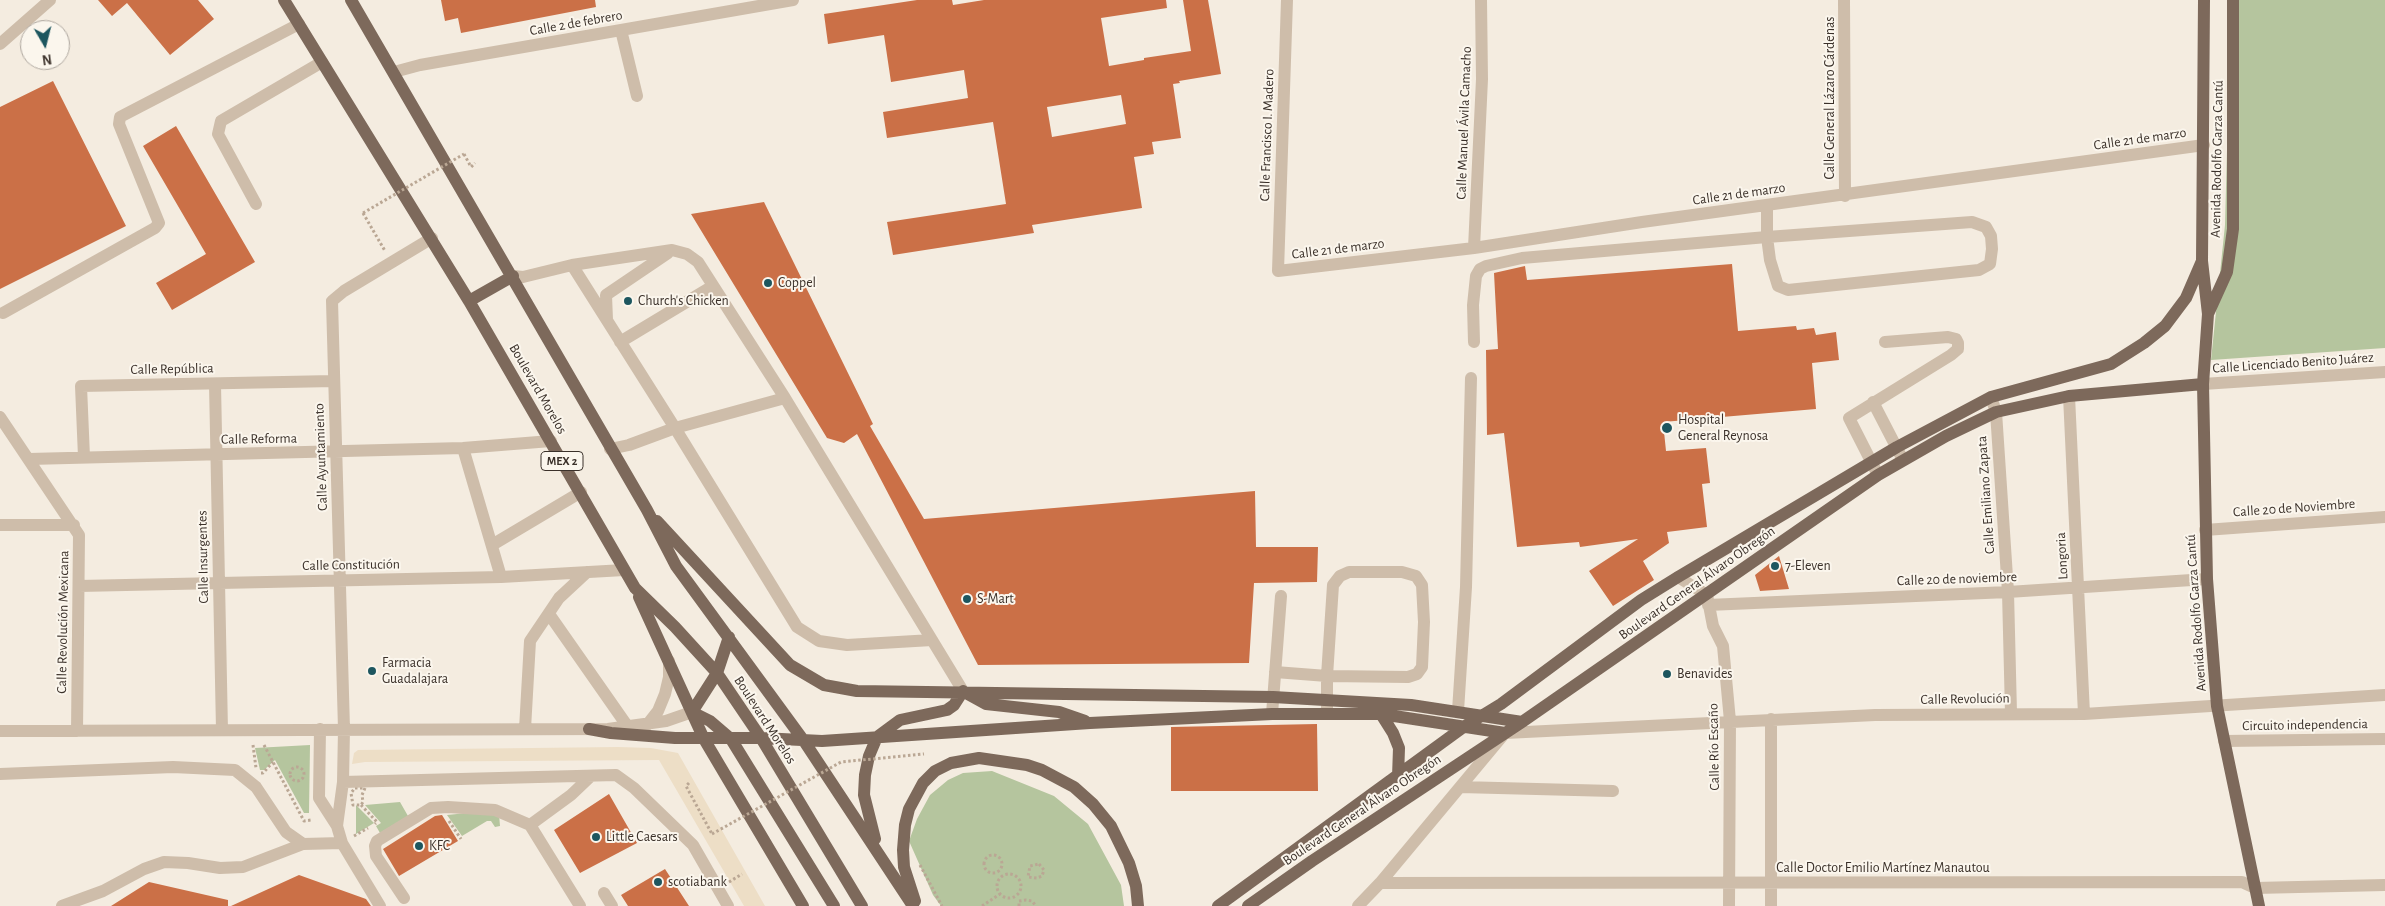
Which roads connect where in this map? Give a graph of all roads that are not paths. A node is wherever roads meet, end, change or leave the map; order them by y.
1 (50, 0) edge
2 (284, 0) edge
3 (351, 0) edge
4 (793, 0) edge
5 (1287, 0) edge
6 (1481, 0) edge
7 (1844, 0) edge
8 (2204, 0) edge
9 (2233, 0) edge
10 (299, 24) junction
11 (621, 30) junction
12 (0, 44) edge
13 (322, 62) junction
14 (394, 72) junction
15 (637, 96) dead end
16 (2204, 145) junction
17 (1845, 196) junction
18 (256, 204) dead end
19 (1766, 205) junction
20 (1768, 237) junction
21 (432, 238) junction
22 (1474, 248) junction
23 (672, 250) junction
24 (2202, 262) junction
25 (572, 265) junction
26 (1278, 271) joint
27 (512, 276) junction
28 (713, 286) junction
29 (469, 301) junction
30 (3, 313) dead end
31 (2208, 314) junction
32 (607, 322) junction
33 (620, 342) junction
34 (1474, 342) dead end
35 (1885, 342) dead end
36 (2385, 372) edge
37 (1471, 378) dead end
38 (334, 381) junction
39 (215, 384) junction
40 (2203, 384) junction
41 (1991, 396) junction
42 (2069, 396) junction
43 (785, 398) junction
44 (1873, 402) junction
45 (1996, 412) junction
46 (0, 417) edge
47 (675, 428) junction
48 (551, 441) junction
49 (1897, 447) junction
50 (463, 448) junction
51 (610, 449) junction
52 (335, 452) junction
53 (216, 455) junction
54 (84, 457) junction
55 (29, 460) junction
56 (1903, 460) junction
57 (1872, 463) junction
58 (1878, 475) junction
59 (581, 492) junction
60 (647, 510) junction
61 (2385, 517) edge
62 (0, 525) edge
63 (74, 525) junction
64 (2205, 530) junction
65 (492, 545) junction
66 (624, 570) junction
67 (587, 572) junction
68 (1678, 576) junction
69 (501, 577) junction
70 (2207, 579) junction
71 (340, 581) junction
72 (219, 584) junction
73 (79, 586) junction
74 (635, 588) junction
75 (2079, 588) junction
76 (2008, 592) junction
77 (1281, 596) dead end
78 (1708, 600) junction
79 (549, 614) junction
80 (729, 637) junction
81 (932, 640) junction
82 (668, 659) junction
83 (1275, 672) junction
84 (717, 673) junction
85 (1327, 676) junction
86 (963, 691) junction
87 (2385, 696) edge
88 (1273, 697) junction
89 (2217, 706) junction
90 (1327, 707) junction
91 (1458, 711) junction
92 (692, 712) junction
93 (2011, 713) junction
94 (1272, 714) junction
95 (1381, 714) junction
96 (2084, 714) junction
97 (1482, 715) junction
98 (1771, 719) junction
99 (1730, 721) junction
100 (1522, 722) junction
101 (1090, 723) junction
102 (647, 725) junction
103 (1465, 726) junction
104 (628, 727) junction
105 (320, 729) junction
106 (344, 729) junction
107 (525, 729) junction
108 (589, 729) junction
109 (222, 730) junction
110 (1545, 730) junction
111 (0, 731) edge
112 (77, 731) junction
113 (1505, 733) junction
114 (877, 737) junction
115 (704, 738) junction
116 (761, 738) junction
117 (731, 739) junction
118 (2385, 739) edge
119 (2224, 740) junction
120 (804, 741) junction
121 (0, 774) edge
122 (591, 776) junction
123 (1398, 777) junction
124 (343, 782) junction
125 (1460, 787) junction
126 (1613, 791) dead end
127 (530, 825) junction
128 (338, 826) junction
129 (342, 843) junction
130 (304, 844) junction
131 (881, 858) junction
132 (1380, 883) junction
133 (1729, 883) junction
134 (1771, 883) junction
135 (2385, 885) edge
136 (2255, 888) junction
137 (604, 893) dead end
138 (404, 898) dead end
139 (62, 906) edge
140 (380, 906) edge
141 (580, 906) edge
142 (612, 906) edge
143 (728, 906) edge
144 (803, 906) edge
145 (834, 906) edge
146 (862, 906) edge
147 (913, 906) edge
148 (917, 906) edge
149 (1138, 906) edge
150 (1218, 906) edge
151 (1248, 906) edge
152 (1358, 906) edge
153 (1730, 906) edge
154 (1771, 906) edge
155 (2259, 906) edge

1 - 12 street
2 - 10 main road, Boulevard Morelos / MEX 2
3 - 14 main road, Boulevard Morelos
4 - 11 street, Calle 2 de febrero
5 - 26 street, Calle Francisco I. Madero
6 - 22 street, Calle Manuel Ávila Camacho
7 - 17 street, Calle General Lázaro Cárdenas
8 - 16 main road, Avenida Rodolfo Garza Cantú
9 - 31 main road, Avenida Rodolfo Garza Cantú
10 - 13 main road, Boulevard Morelos / MEX 2
10 - 30 street
11 - 14 street, Calle 2 de febrero
11 - 15 street
13 - 18 street
13 - 21 main road, Boulevard Morelos / MEX 2
14 - 27 main road, Boulevard Morelos
16 - 17 street, Calle 21 de marzo
16 - 24 main road, Avenida Rodolfo Garza Cantú
17 - 19 street, Calle 21 de marzo
19 - 20 street
19 - 22 street, Calle 21 de marzo
20 - 20 street
20 - 34 street
21 - 29 main road, Boulevard Morelos / MEX 2
21 - 38 street, Calle Ayuntamiento
22 - 26 street, Calle 21 de marzo
23 - 25 street
23 - 28 street
23 - 32 street
24 - 31 main road, Avenida Rodolfo Garza Cantú
24 - 41 main road, Boulevard General Álvaro Obregón
25 - 27 street
25 - 32 street
27 - 29 main road
27 - 51 main road, Boulevard Morelos
28 - 33 street
28 - 43 street
29 - 48 main road, Boulevard Morelos / MEX 2
31 - 40 main road, Avenida Rodolfo Garza Cantú
32 - 33 street
33 - 47 street
35 - 44 street
36 - 40 street, Calle Licenciado Benito Juárez
37 - 91 street
38 - 39 street, Calle República
38 - 52 street, Calle Ayuntamiento
39 - 53 street, Calle Insurgentes
39 - 54 street, Calle República
40 - 42 main road, Boulevard General Álvaro Obregón
40 - 64 main road, Avenida Rodolfo Garza Cantú
41 - 45 street, Calle Emiliano Zapata
41 - 49 main road, Boulevard General Álvaro Obregón
42 - 45 main road, Boulevard General Álvaro Obregón
42 - 75 street, Longoria
43 - 47 street
43 - 81 street
44 - 49 street
44 - 57 street
45 - 56 main road, Boulevard General Álvaro Obregón
45 - 76 street, Calle Emiliano Zapata
46 - 55 street, Calle Revolución Mexicana
47 - 51 street
47 - 81 street
48 - 50 street, Calle Reforma
48 - 59 main road, Boulevard Morelos / MEX 2
49 - 56 street
49 - 57 main road, Boulevard General Álvaro Obregón
50 - 52 street, Calle Reforma
50 - 65 street
51 - 60 main road, Boulevard Morelos
52 - 53 street, Calle Reforma
52 - 71 street, Calle Ayuntamiento
53 - 54 street, Calle Reforma
53 - 72 street, Calle Insurgentes
54 - 55 street, Calle Reforma
55 - 63 street, Calle Revolución Mexicana
56 - 58 main road, Boulevard General Álvaro Obregón
57 - 58 street
57 - 68 main road, Boulevard General Álvaro Obregón
58 - 78 main road, Boulevard General Álvaro Obregón
59 - 65 street
59 - 66 main road, Boulevard Morelos / MEX 2
60 - 80 main road, Boulevard Morelos
60 - 86 main road
61 - 64 street, Calle 20 de Noviembre
62 - 63 street
63 - 73 street, Calle Revolución Mexicana
64 - 70 main road, Avenida Rodolfo Garza Cantú
65 - 69 street
66 - 67 street, Calle Constitución
66 - 74 main road, Boulevard Morelos / MEX 2
67 - 69 street, Calle Constitución
67 - 79 street
68 - 78 street
68 - 97 main road, Boulevard General Álvaro Obregón
69 - 71 street, Calle Constitución
70 - 75 street, Calle 20 de noviembre
70 - 89 main road, Avenida Rodolfo Garza Cantú
71 - 72 street, Calle Constitución
71 - 106 street, Calle Ayuntamiento
72 - 73 street, Calle Constitución
72 - 109 street, Calle Insurgentes
73 - 112 street, Calle Revolución Mexicana
74 - 82 main road
74 - 84 main road, Boulevard Morelos / MEX 2
75 - 76 street, Calle 20 de noviembre
75 - 96 street, Longoria
76 - 78 street, Calle 20 de noviembre
76 - 93 street, Calle Emiliano Zapata
77 - 83 street
78 - 99 street, Calle Río Escaño
78 - 100 main road, Boulevard General Álvaro Obregón
79 - 104 street
79 - 107 street
80 - 84 main road
80 - 120 main road, Boulevard Morelos
81 - 86 street
82 - 92 main road
82 - 102 street
83 - 85 street
83 - 88 street
84 - 92 main road
84 - 116 main road, Boulevard Morelos / MEX 2
85 - 85 street
85 - 90 street
86 - 88 main road
86 - 101 main road
86 - 114 main road
87 - 89 street, Calle Revolución
88 - 90 main road
88 - 94 street
89 - 96 street, Calle Revolución
89 - 119 main road, Avenida Rodolfo Garza Cantú
90 - 91 main road
90 - 94 main road
90 - 95 main road
91 - 97 main road
92 - 102 street
92 - 115 main road
92 - 117 main road
93 - 96 street, Calle Revolución
93 - 98 street, Calle Revolución
94 - 101 main road
95 - 103 main road
95 - 123 main road
97 - 100 main road
97 - 103 main road, Boulevard General Álvaro Obregón
98 - 99 street, Calle Revolución
98 - 134 street
99 - 110 street, Calle Revolución
99 - 133 street, Calle Río Escaño
100 - 110 street, Calle Revolución
100 - 113 main road, Boulevard General Álvaro Obregón
101 - 114 main road
102 - 104 street
103 - 113 main road
103 - 123 main road, Boulevard General Álvaro Obregón
104 - 108 street
105 - 106 street
105 - 109 street
105 - 128 street
106 - 107 street
106 - 124 street, Calle Ayuntamiento
107 - 108 street
108 - 115 main road
109 - 112 street
110 - 113 street, Calle Revolución
111 - 112 street
113 - 125 street
113 - 151 main road, Boulevard General Álvaro Obregón
114 - 120 main road
114 - 131 main road
115 - 117 main road
115 - 144 main road
116 - 117 main road
116 - 120 main road
116 - 146 main road, Boulevard Morelos / MEX 2
117 - 145 main road
118 - 119 street, Circuito independencia
119 - 136 main road, Avenida Rodolfo Garza Cantú
120 - 131 main road, Boulevard Morelos
121 - 130 street
122 - 124 street
122 - 127 street
122 - 143 street
123 - 150 main road, Boulevard General Álvaro Obregón
124 - 128 street, Calle Ayuntamiento
125 - 126 street
125 - 132 street
127 - 138 street
127 - 141 street
128 - 129 street
129 - 130 street
129 - 140 street
130 - 139 street
131 - 147 main road, Boulevard Morelos
132 - 133 street, Calle Doctor Emilio Martínez Manautou
132 - 152 street
133 - 134 street, Calle Doctor Emilio Martínez Manautou
133 - 153 street, Calle Río Escaño
134 - 136 street, Calle Doctor Emilio Martínez Manautou
134 - 154 street
135 - 136 street, Calle Doctor Emilio Martínez Manautou
136 - 155 main road, Avenida Rodolfo Garza Cantú
137 - 142 street
148 - 149 main road

